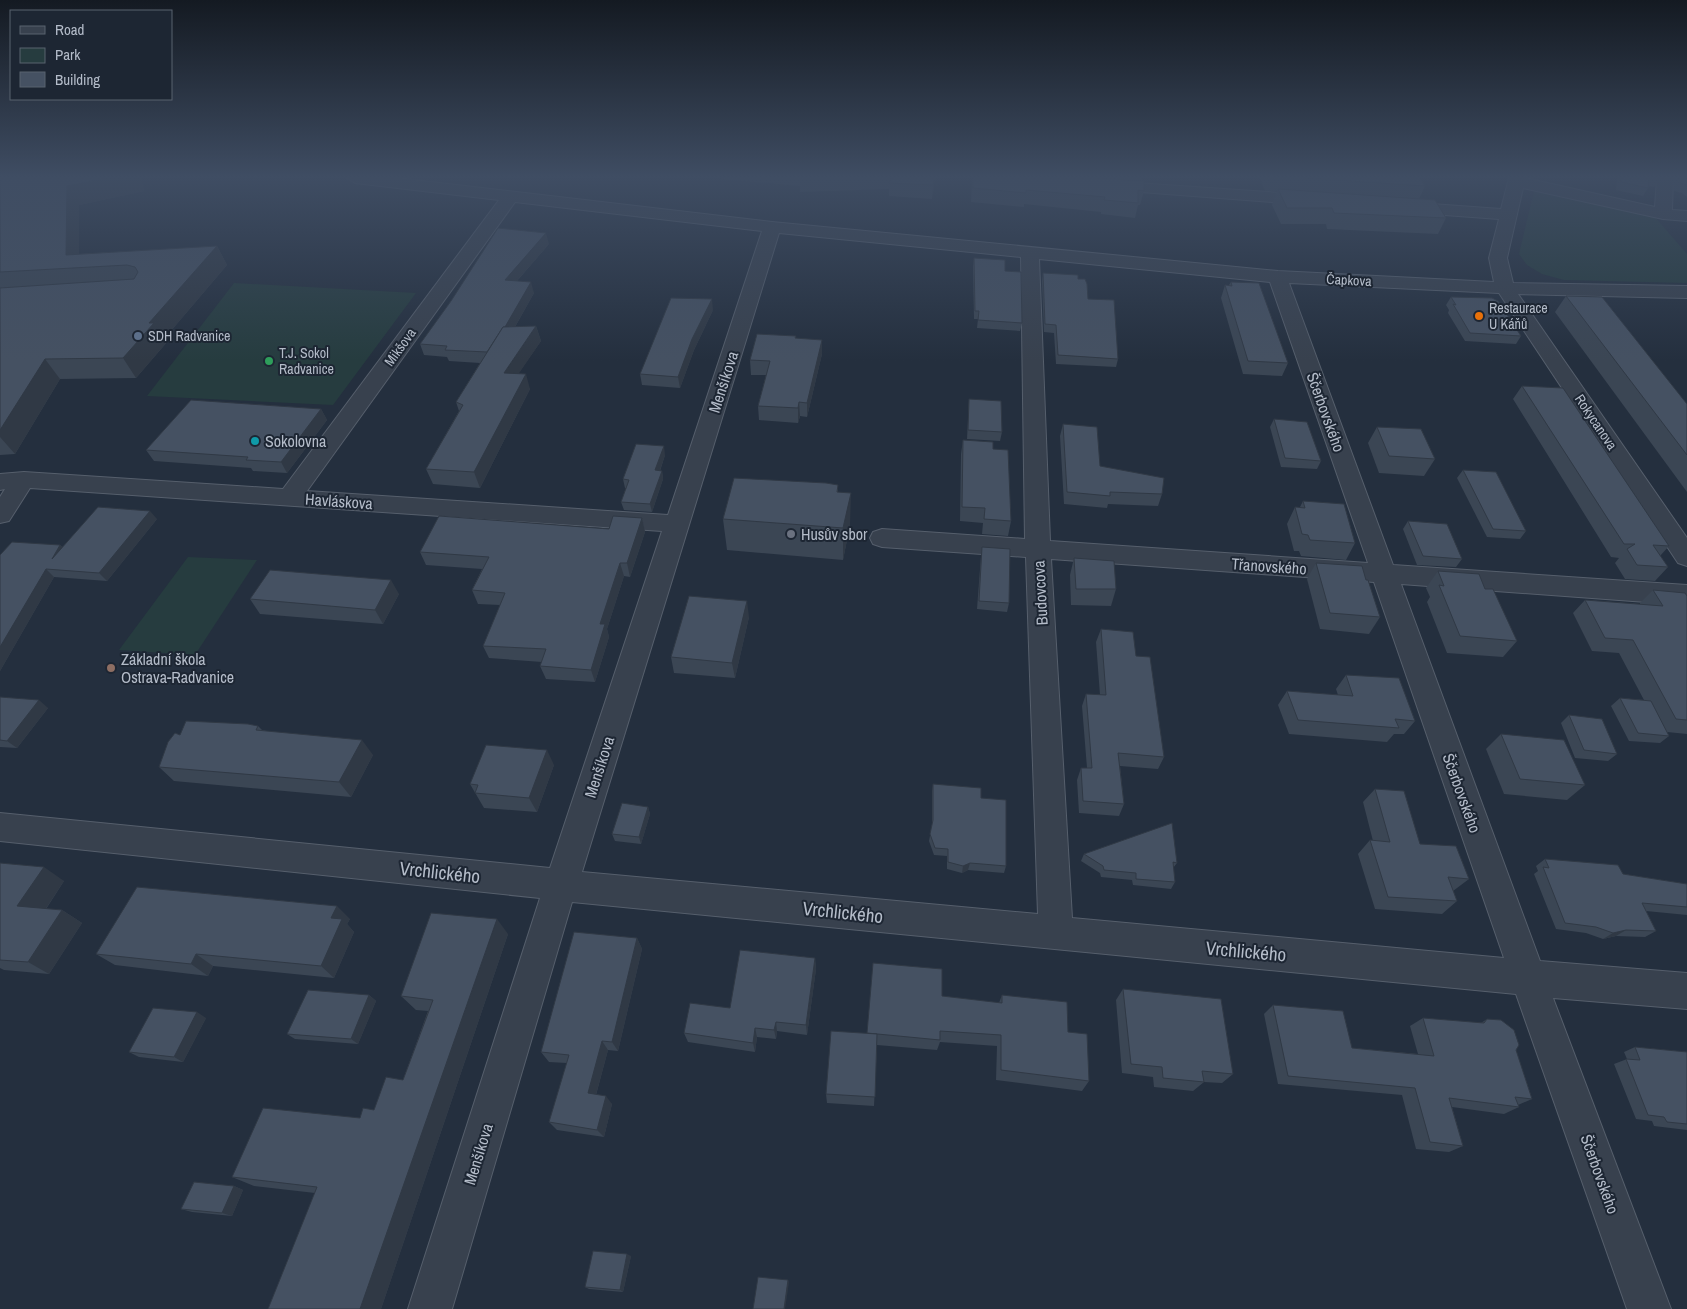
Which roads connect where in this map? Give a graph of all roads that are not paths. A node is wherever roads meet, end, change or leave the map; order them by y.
1 (479, 239) edge
2 (768, 239) edge
3 (887, 239) edge
4 (1502, 239) edge
5 (1030, 254) junction
6 (1278, 277) junction
7 (1505, 288) junction
8 (1687, 292) edge
9 (24, 480) junction
10 (0, 482) edge
11 (290, 497) junction
12 (0, 515) edge
13 (677, 524) junction
14 (882, 538) dead end
15 (1038, 550) junction
16 (1687, 557) edge
17 (1384, 575) junction
18 (1687, 595) edge
19 (5, 834) edge
20 (561, 885) junction
21 (1056, 932) junction
22 (1528, 978) junction
23 (1687, 990) edge
24 (430, 1309) edge
25 (1649, 1309) edge

1 - 11 street, Mikšova
2 - 13 street, Menšíkova
3 - 5 street, Čapkova
4 - 7 street
5 - 6 street, Čapkova
5 - 15 street, Budovcova
6 - 7 street, Čapkova
6 - 17 street, Ščerbovského
7 - 8 street, Čapkova
7 - 16 street, Rokycanova
9 - 10 street, Havláskova
9 - 11 street, Havláskova
9 - 12 street
11 - 13 street, Havláskova
13 - 20 street, Menšíkova
14 - 15 street, Třanovského
15 - 17 street, Třanovského
15 - 21 street, Budovcova
17 - 18 street, Třanovského
17 - 22 street, Ščerbovského
19 - 20 street, Vrchlického
20 - 21 street, Vrchlického
20 - 24 street, Menšíkova
21 - 22 street, Vrchlického
22 - 23 street, Vrchlického
22 - 25 street, Ščerbovského

